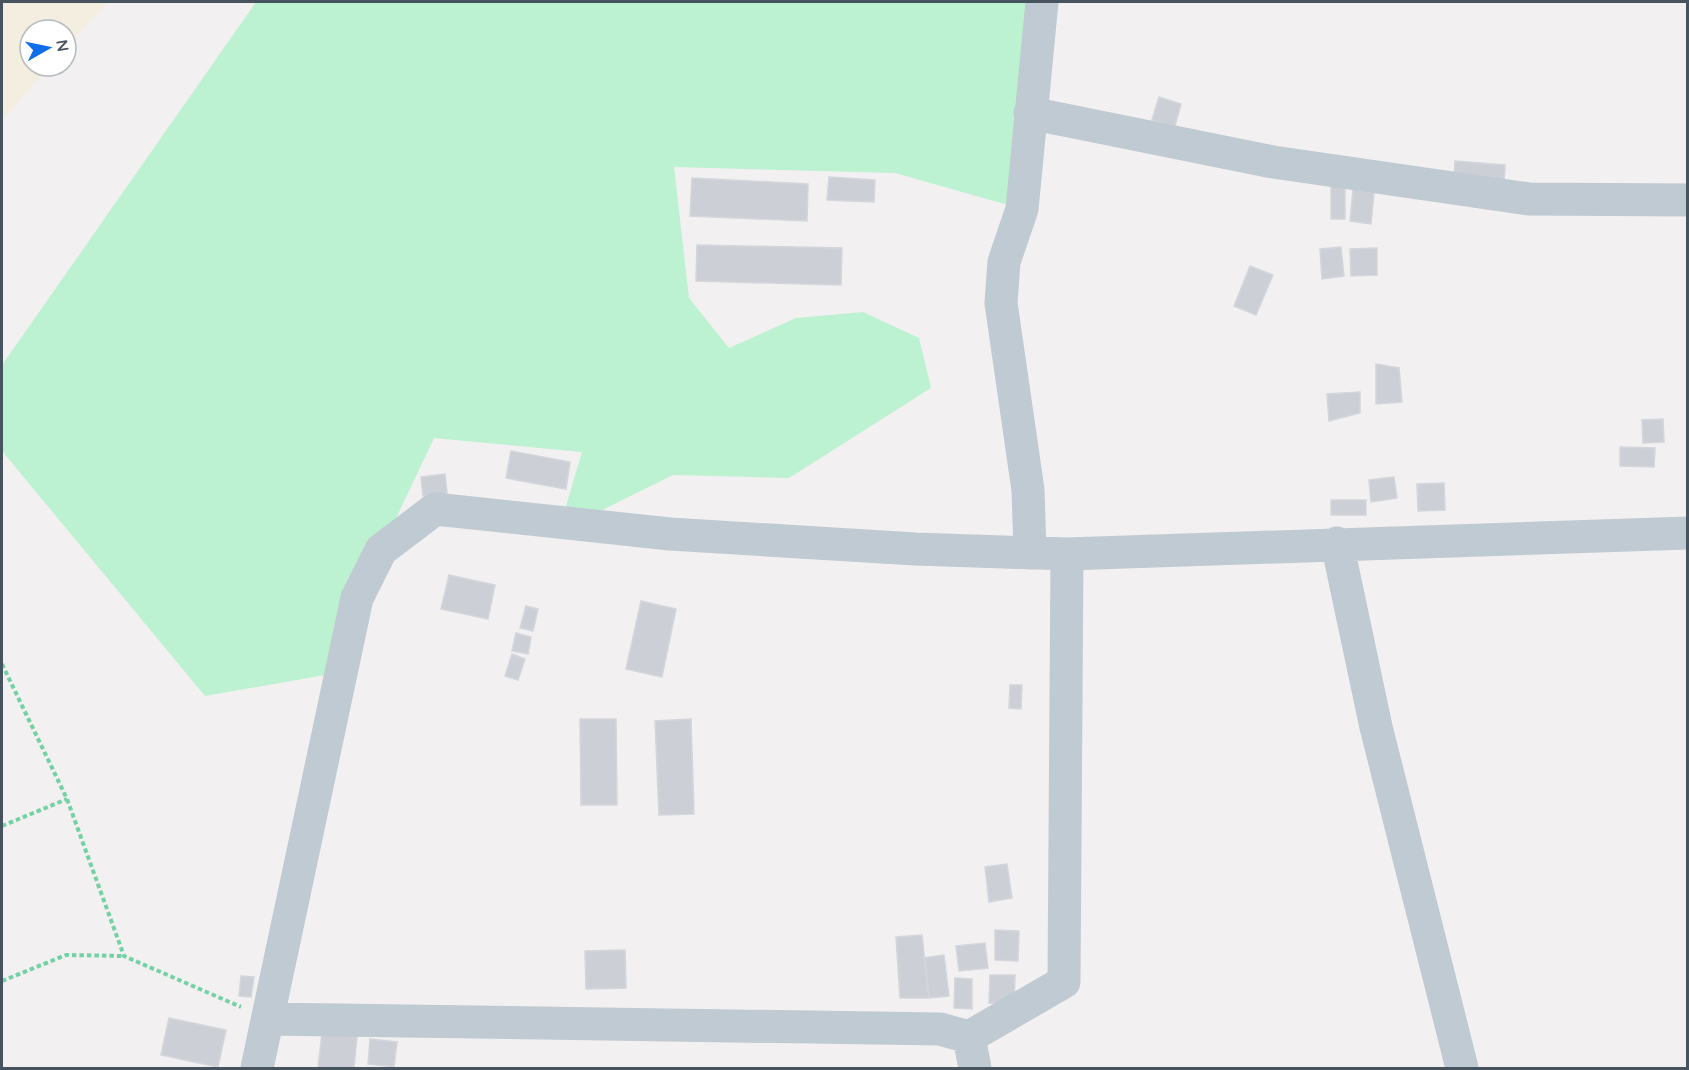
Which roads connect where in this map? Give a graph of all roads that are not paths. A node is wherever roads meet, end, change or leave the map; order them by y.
1 (1042, 2) edge
2 (1030, 113) junction
3 (1688, 200) edge
4 (1688, 533) edge
5 (1337, 543) junction
6 (1030, 553) junction
7 (1067, 554) junction
8 (269, 1019) junction
9 (969, 1037) junction
10 (257, 1068) edge
11 (975, 1068) edge
12 (1462, 1068) edge

1 - 2 street
2 - 3 street
2 - 6 street
4 - 5 street
5 - 7 street
5 - 12 street
6 - 7 street
6 - 8 street
7 - 9 street
8 - 9 street
8 - 10 street
9 - 11 street

